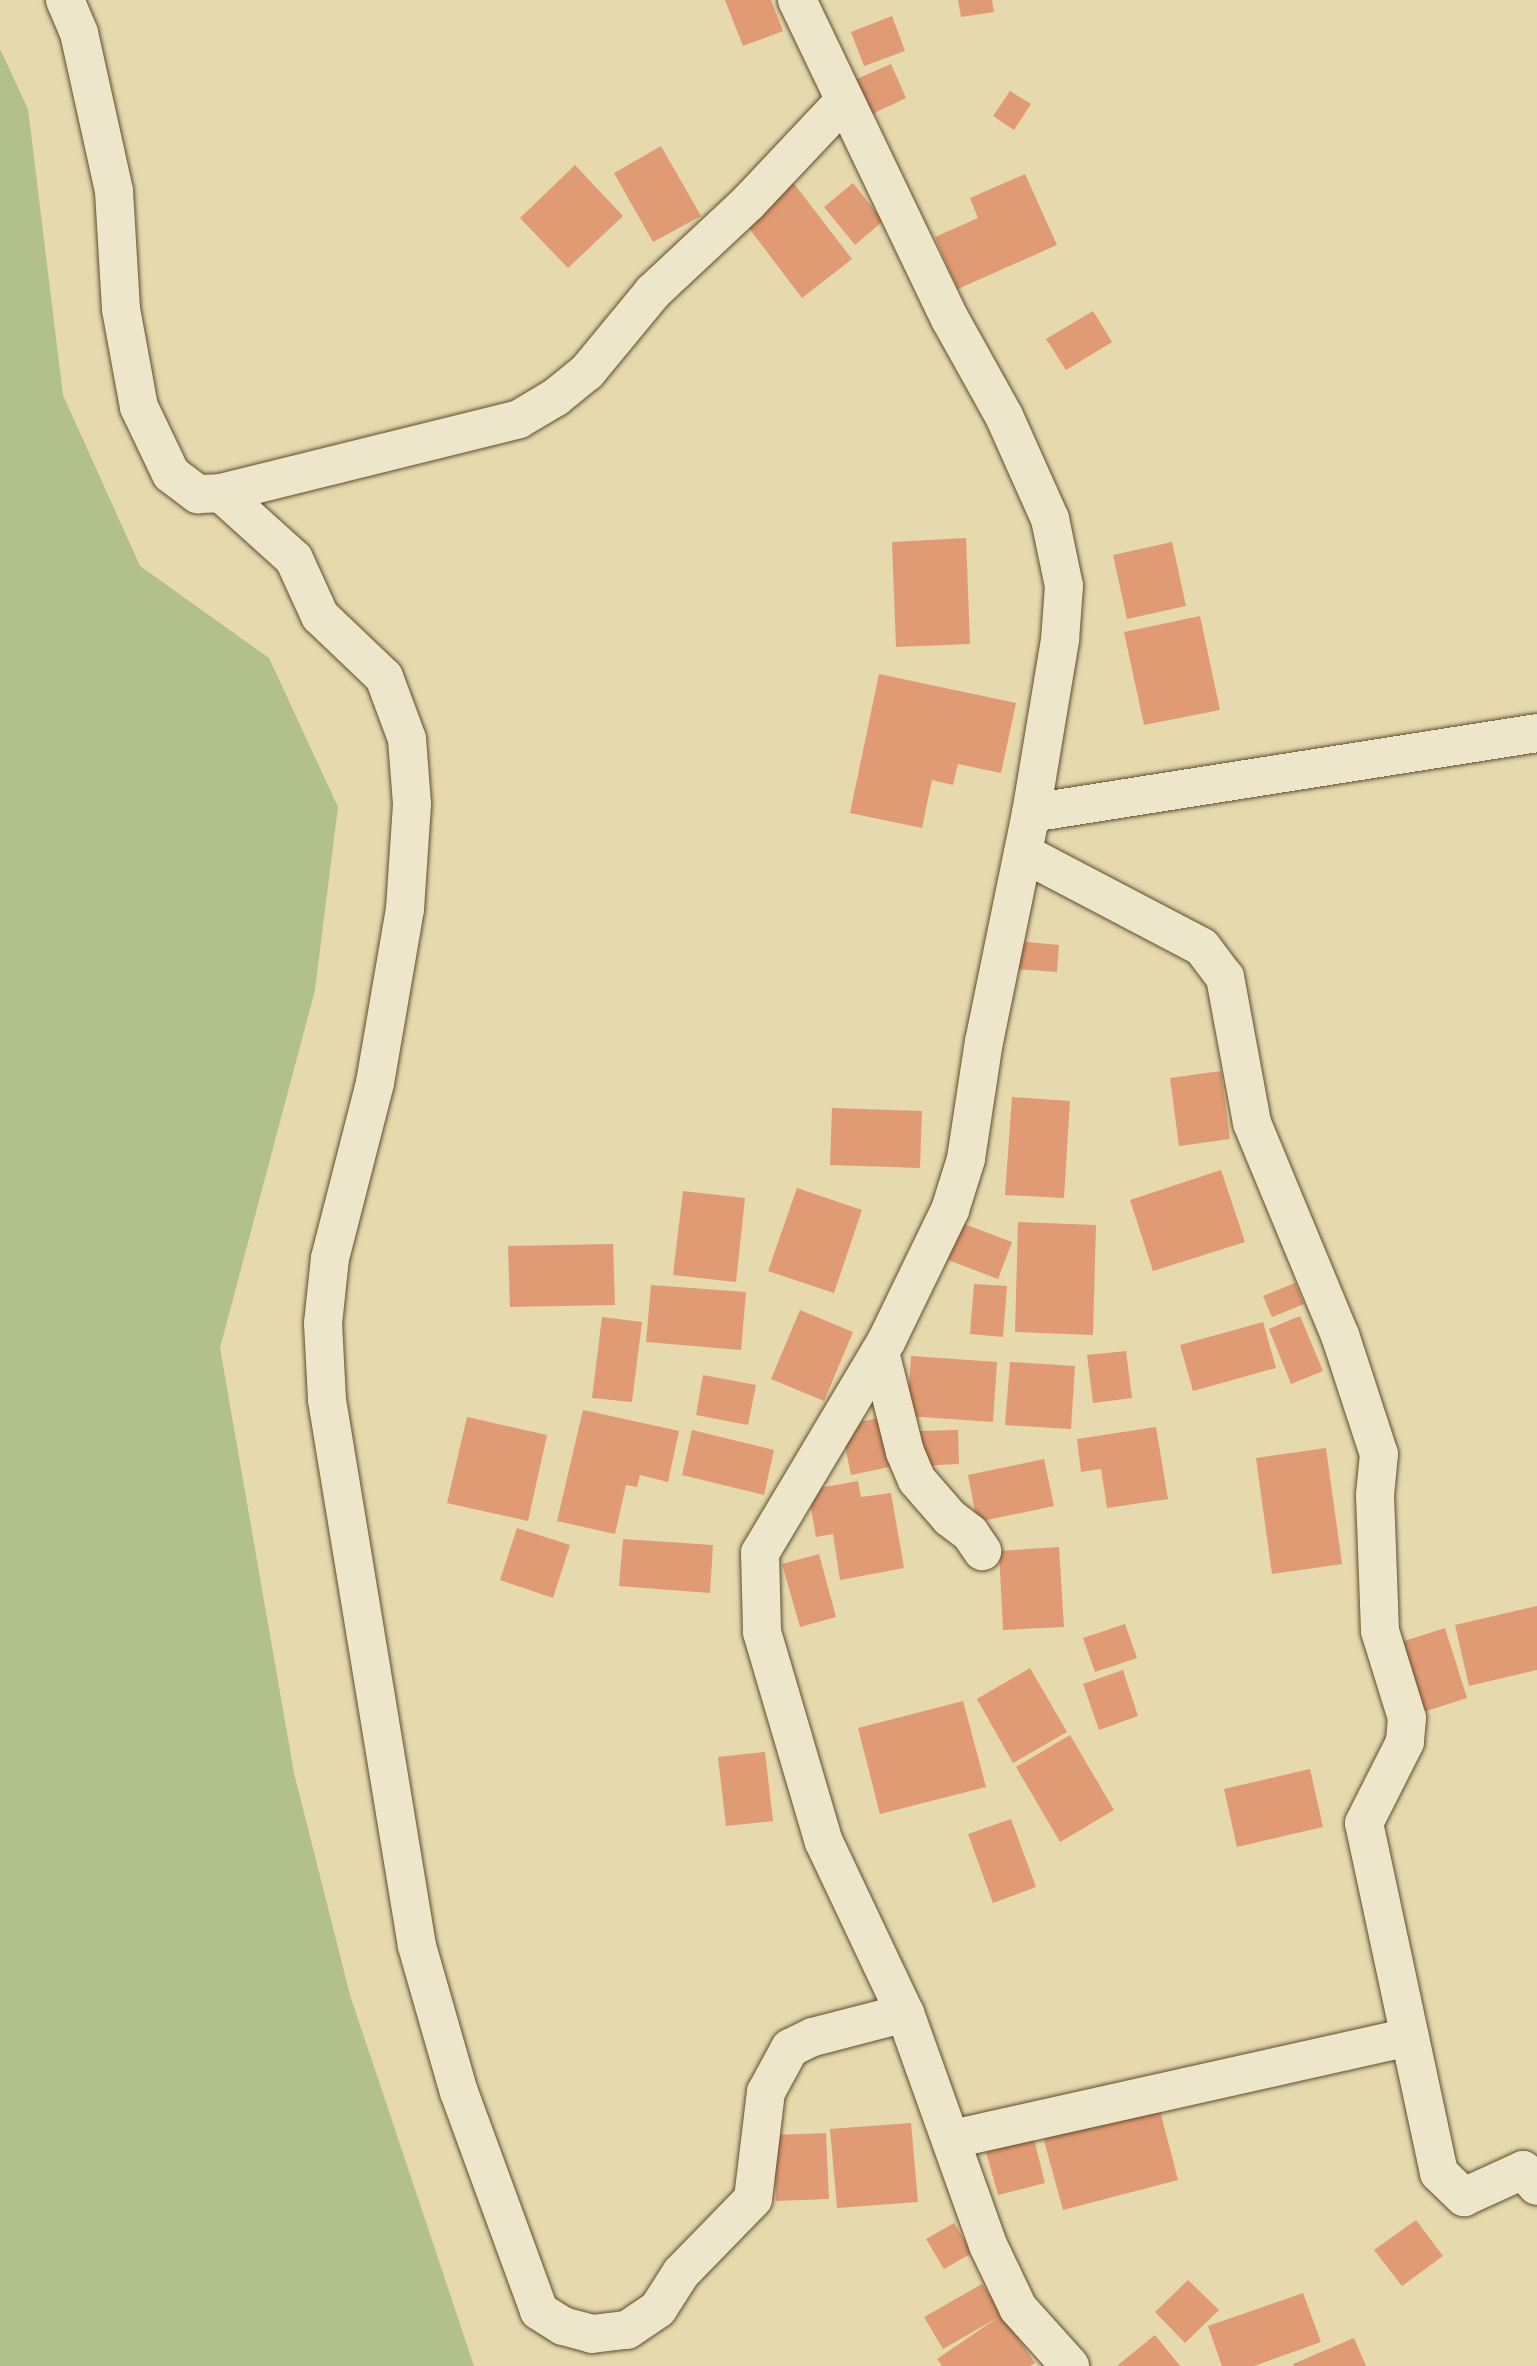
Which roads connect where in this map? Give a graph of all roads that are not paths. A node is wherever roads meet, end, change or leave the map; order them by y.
1 (65, 0) edge
2 (797, 0) edge
3 (844, 101) junction
4 (221, 493) junction
5 (1537, 733) edge
6 (1031, 813) junction
7 (1023, 853) junction
8 (880, 1352) junction
9 (982, 1551) dead end
10 (905, 2013) junction
11 (1410, 2037) junction
12 (953, 2139) junction
13 (1537, 2186) edge
14 (1070, 2366) edge

1 - 4 street
2 - 3 street
3 - 4 street
3 - 6 street
4 - 10 street
5 - 6 street
6 - 7 street
7 - 8 street
7 - 11 street
8 - 9 street
8 - 10 street
10 - 12 street
11 - 12 street
11 - 13 street
12 - 14 street

